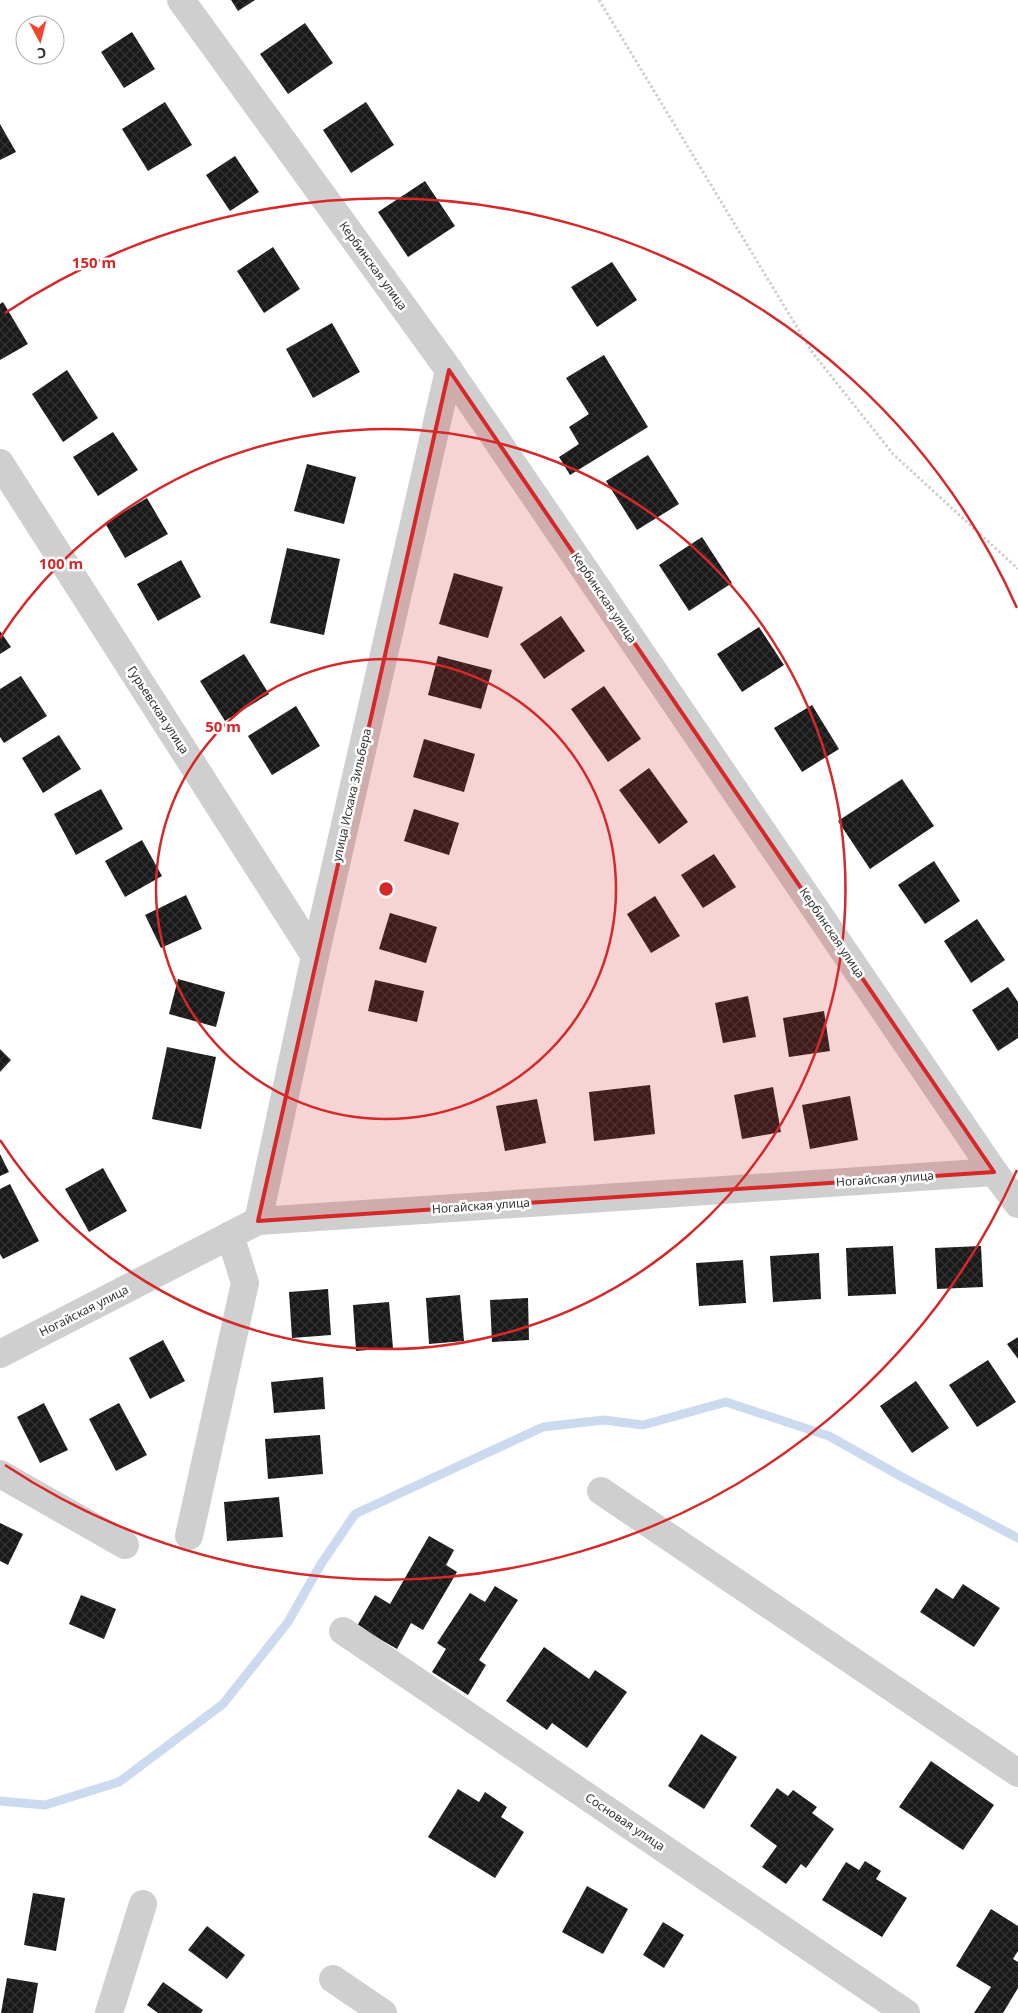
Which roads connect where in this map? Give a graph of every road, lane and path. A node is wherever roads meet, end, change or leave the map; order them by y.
1 (181, 0) edge
2 (599, 0) edge
3 (449, 370) junction
4 (0, 463) edge
5 (1018, 569) edge
6 (315, 956) junction
7 (994, 1172) junction
8 (1018, 1204) edge
9 (258, 1221) junction
10 (230, 1235) junction
11 (0, 1354) edge
12 (0, 1474) edge
13 (601, 1492) dead end
14 (189, 1536) dead end
15 (125, 1545) dead end
16 (344, 1630) dead end
17 (1018, 1773) edge
18 (143, 1904) dead end
19 (333, 1979) dead end
20 (109, 2013) edge
21 (383, 2013) edge
22 (906, 2013) edge

1 - 3 street, Кербинская улица
2 - 5 path
3 - 6 street, улица Исхака Зильбера
3 - 7 street, Кербинская улица
4 - 6 street, Гурьевская улица
6 - 9 street, улица Исхака Зильбера
7 - 8 street, Кербинская улица
7 - 9 street, Ногайская улица
9 - 10 street, Ногайская улица
10 - 11 street, Ногайская улица
10 - 14 street
12 - 15 street
13 - 17 street
16 - 22 street, Сосновая улица
18 - 20 street
19 - 21 street

